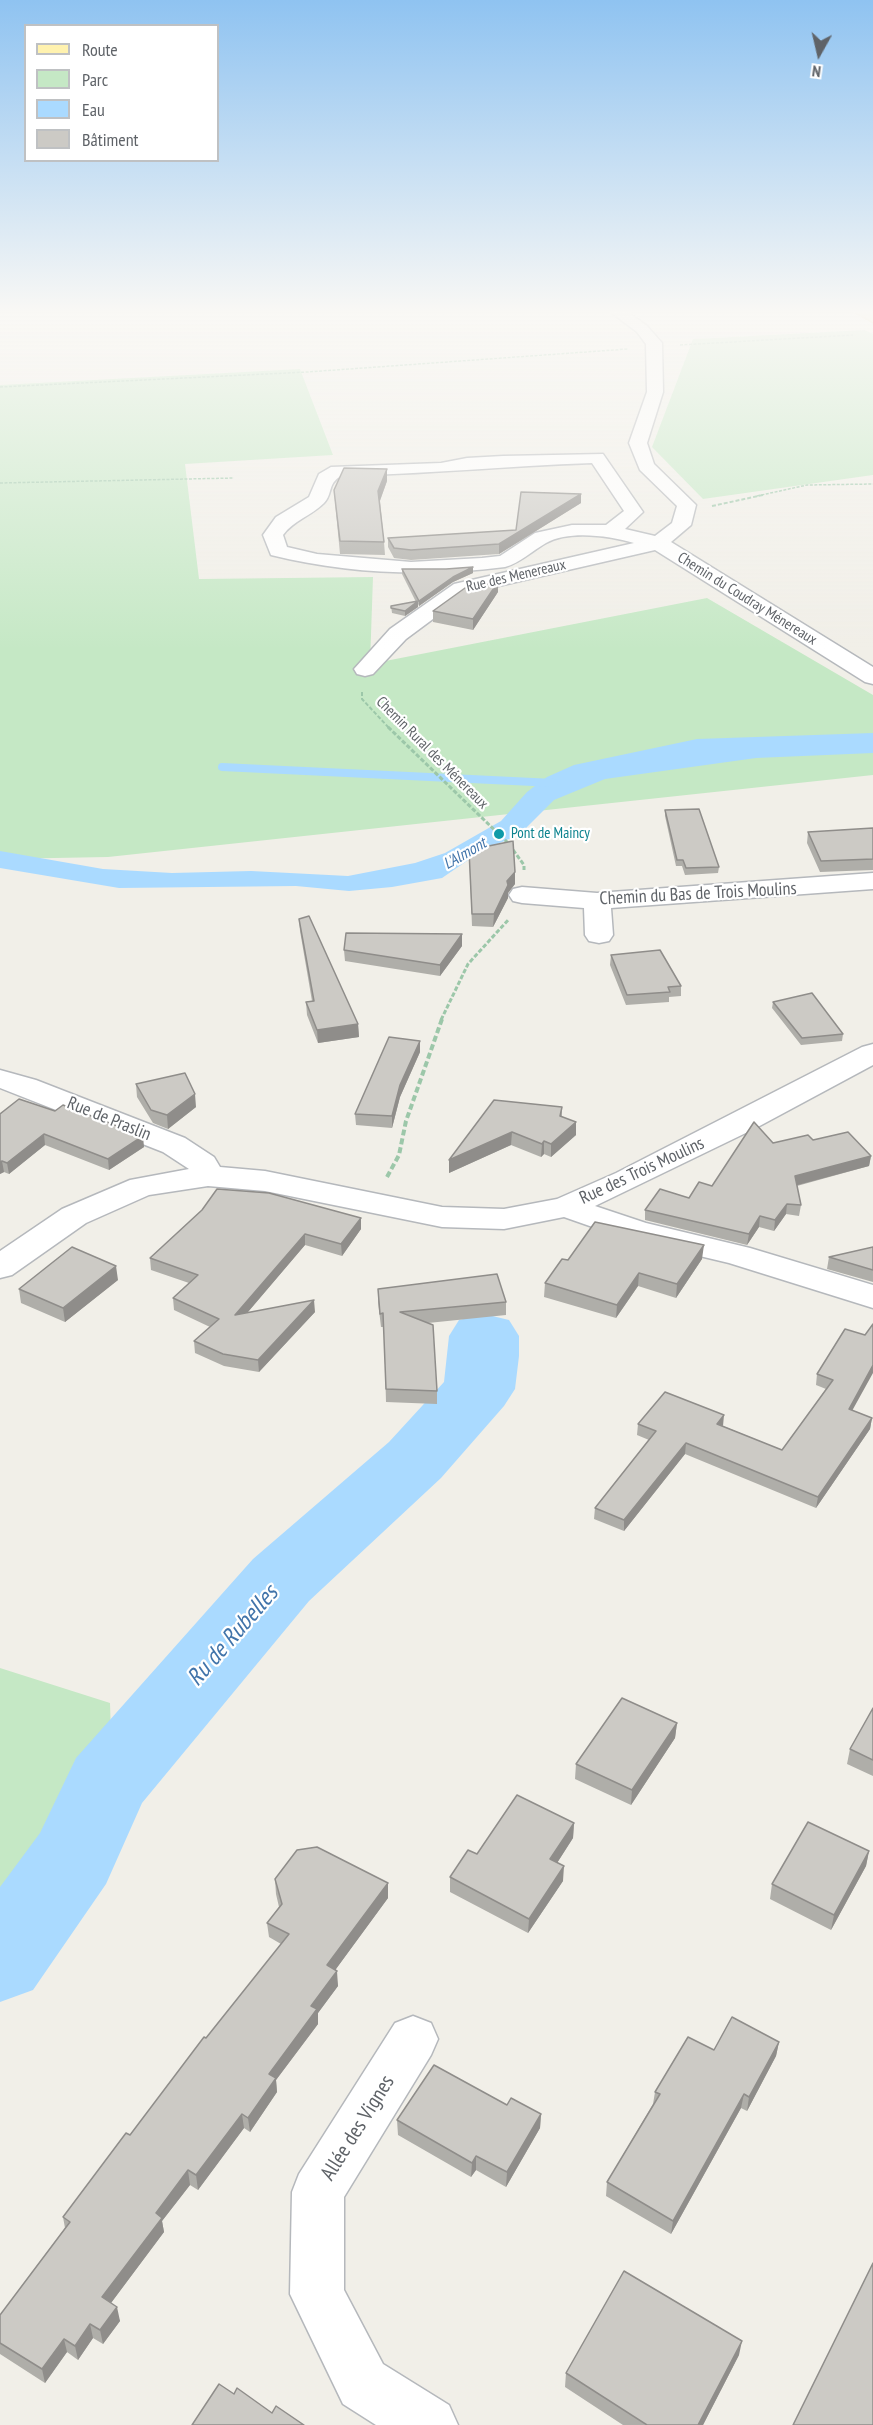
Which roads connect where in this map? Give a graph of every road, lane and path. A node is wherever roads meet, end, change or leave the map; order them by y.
1 (645, 423) edge
2 (234, 478) dead end
3 (0, 483) edge
4 (873, 484) edge
5 (685, 511) junction
6 (611, 531) junction
7 (658, 543) junction
8 (365, 669) joint
9 (873, 677) edge
10 (508, 843) edge
11 (873, 881) edge
12 (522, 895) joint
13 (597, 901) junction
14 (599, 935) dead end
15 (873, 1053) edge
16 (0, 1079) edge
17 (208, 1176) junction
18 (373, 1204) junction
19 (566, 1207) junction
20 (0, 1267) edge
21 (873, 1297) edge
22 (413, 2039) dead end
23 (429, 2425) edge

1 - 5 street
2 - 3 path
4 - 5 path
5 - 7 street, Chemin du Coudray Ménereaux
6 - 6 street
6 - 7 street
7 - 8 street, Rue des Menereaux
7 - 9 street, Chemin du Coudray Ménereaux
8 - 10 path, Chemin Rural des Ménereaux
11 - 13 street, Chemin du Bas de Trois Moulins
12 - 13 street, Chemin du Bas de Trois Moulins
12 - 18 path
13 - 14 street
15 - 19 street, Rue des Trois Moulins
16 - 17 street, Rue de Praslin
17 - 18 street
17 - 20 street
18 - 19 street
19 - 21 street, Rue des Trois Moulins
22 - 23 street, Allée des Vignes

